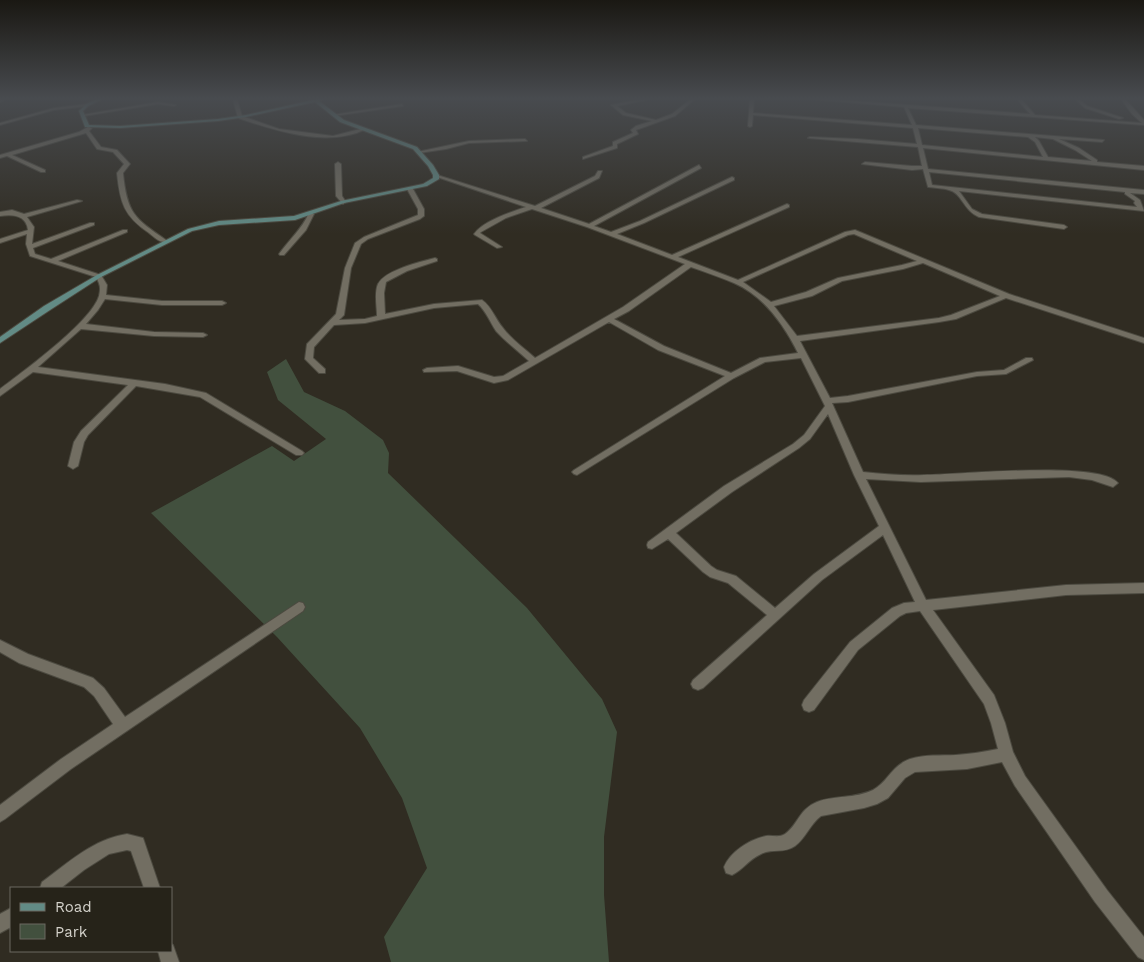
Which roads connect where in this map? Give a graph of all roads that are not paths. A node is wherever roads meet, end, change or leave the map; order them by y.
1 (39, 144) edge
2 (98, 144) edge
3 (405, 144) edge
4 (462, 144) edge
5 (615, 144) edge
6 (883, 144) edge
7 (920, 144) edge
8 (1039, 144) edge
9 (1064, 144) edge
10 (921, 147) junction
11 (419, 152) junction
12 (9, 153) junction
13 (0, 157) edge
14 (585, 158) dead end
15 (1046, 158) junction
16 (338, 164) dead end
17 (865, 164) dead end
18 (1103, 164) junction
19 (699, 167) dead end
20 (1144, 168) edge
21 (926, 169) junction
22 (43, 171) dead end
23 (600, 172) dead end
24 (436, 175) junction
25 (732, 179) dead end
26 (410, 188) junction
27 (953, 189) junction
28 (1128, 190) junction
29 (1144, 192) edge
30 (80, 201) dead end
31 (343, 202) junction
32 (786, 206) dead end
33 (534, 207) junction
34 (1143, 209) edge
35 (0, 214) edge
36 (311, 214) junction
37 (24, 216) junction
38 (92, 224) dead end
39 (589, 226) junction
40 (1064, 227) dead end
41 (31, 231) junction
42 (125, 231) dead end
43 (610, 235) junction
44 (0, 241) edge
45 (164, 242) junction
46 (30, 247) junction
47 (499, 247) dead end
48 (282, 254) dead end
49 (671, 258) junction
50 (435, 260) dead end
51 (923, 261) junction
52 (52, 262) junction
53 (689, 265) junction
54 (99, 276) junction
55 (738, 282) junction
56 (102, 296) junction
57 (1006, 296) junction
58 (222, 303) dead end
59 (770, 306) junction
60 (381, 317) junction
61 (609, 318) junction
62 (334, 322) junction
63 (79, 326) junction
64 (203, 335) dead end
65 (794, 340) junction
66 (0, 341) edge
67 (1144, 341) edge
68 (803, 355) junction
69 (1029, 360) dead end
70 (534, 361) junction
71 (31, 369) junction
72 (427, 370) dead end
73 (322, 371) dead end
74 (731, 376) junction
75 (133, 384) junction
76 (0, 393) edge
77 (828, 404) junction
78 (299, 453) dead end
79 (73, 466) dead end
80 (577, 472) dead end
81 (859, 475) junction
82 (1114, 484) dead end
83 (885, 527) junction
84 (669, 534) junction
85 (652, 545) dead end
86 (1144, 588) edge
87 (923, 606) junction
88 (299, 607) dead end
89 (775, 615) junction
90 (0, 646) edge
91 (698, 684) dead end
92 (809, 704) dead end
93 (123, 726) junction
94 (1006, 754) junction
95 (0, 814) edge
96 (732, 867) dead end
97 (49, 887) edge
98 (152, 887) edge
99 (10, 917) edge
100 (0, 925) edge
101 (1144, 951) edge

1 - 12 street
2 - 45 street
3 - 11 street
4 - 11 street
5 - 14 street
6 - 10 street
7 - 10 street
8 - 15 street
9 - 18 street
10 - 15 street
10 - 21 street
11 - 24 street
12 - 13 street
12 - 22 street
15 - 18 street
16 - 31 street
17 - 21 street
18 - 20 street
19 - 39 street
21 - 27 street
21 - 28 street
23 - 33 street
24 - 26 street
24 - 33 street
25 - 43 street
26 - 31 street
26 - 62 street
27 - 34 street
27 - 40 street
28 - 29 street
28 - 34 street
30 - 37 street
31 - 36 street
32 - 49 street
33 - 39 street
33 - 47 street
35 - 37 street
36 - 45 street
36 - 48 street
37 - 41 street
38 - 46 street
39 - 43 street
41 - 44 street
41 - 46 street
42 - 52 street
43 - 49 street
45 - 54 street
46 - 52 street
49 - 53 street
50 - 60 street
51 - 55 street
51 - 57 street
51 - 59 street
52 - 54 street
53 - 55 street
53 - 61 street
54 - 56 street
54 - 66 street
55 - 59 street
56 - 58 street
56 - 63 street
57 - 65 street
57 - 67 street
59 - 65 street
60 - 62 street
60 - 70 street
61 - 70 street
61 - 74 street
62 - 73 street
63 - 64 street
63 - 71 street
65 - 68 street
68 - 74 street
68 - 77 street
69 - 77 street
70 - 72 street
71 - 75 street
71 - 76 street
74 - 80 street
75 - 78 street
75 - 79 street
77 - 81 street
77 - 84 street
81 - 82 street
81 - 83 street
83 - 87 street
83 - 89 street
84 - 85 street
84 - 89 street
86 - 87 street
87 - 92 street
87 - 94 street
88 - 93 street
89 - 91 street
90 - 93 street
93 - 95 street
94 - 96 street
94 - 101 street
97 - 98 street
99 - 100 street

